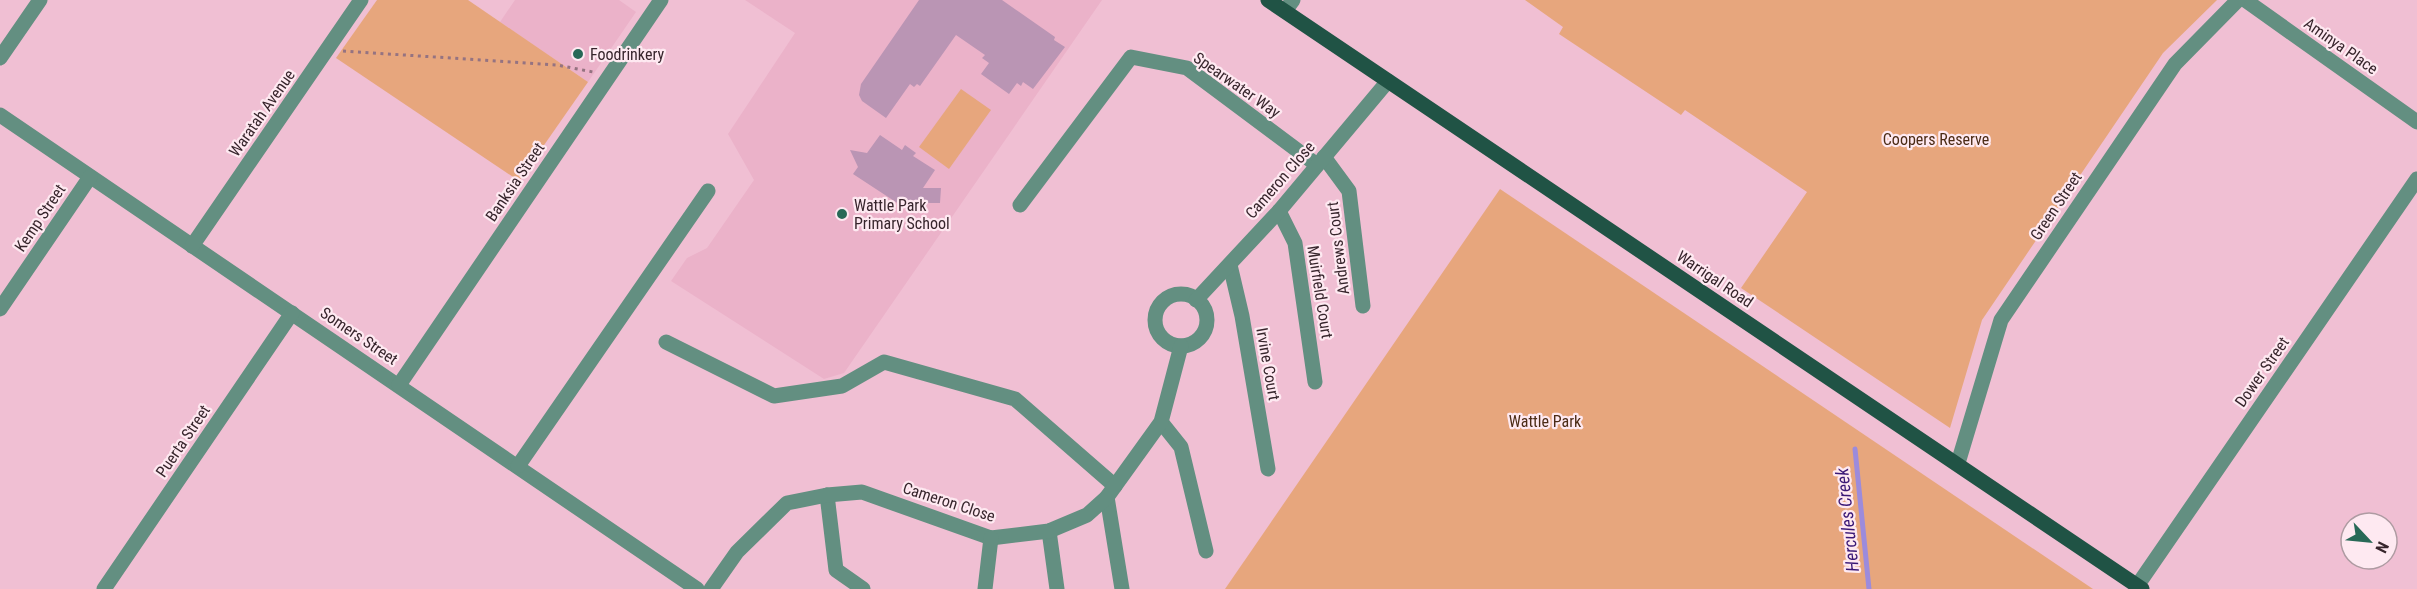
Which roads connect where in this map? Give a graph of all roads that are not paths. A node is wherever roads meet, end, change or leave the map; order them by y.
1 (40, 0) edge
2 (362, 0) edge
3 (661, 0) edge
4 (1268, 0) edge
5 (2235, 1) edge
6 (1289, 6) edge
7 (0, 58) edge
8 (1388, 81) junction
9 (0, 114) edge
10 (2417, 122) edge
11 (1321, 161) junction
12 (90, 177) junction
13 (2417, 179) edge
14 (708, 191) dead end
15 (1020, 205) dead end
16 (1279, 211) junction
17 (192, 246) junction
18 (1230, 265) junction
19 (1196, 300) junction
20 (1363, 306) dead end
21 (0, 309) edge
22 (292, 313) junction
23 (666, 342) dead end
24 (1181, 346) junction
25 (1315, 382) dead end
26 (399, 385) junction
27 (1161, 422) junction
28 (1958, 463) junction
29 (518, 466) junction
30 (1268, 469) dead end
31 (1111, 492) junction
32 (828, 495) junction
33 (1049, 531) junction
34 (992, 538) junction
35 (1206, 551) dead end
36 (2139, 587) edge
37 (104, 589) edge
38 (697, 589) edge
39 (711, 589) edge
40 (863, 589) edge
41 (985, 589) edge
42 (1056, 589) edge
43 (1122, 589) edge

1 - 7 street
2 - 17 street, Waratah Avenue
3 - 26 street, Banksia Street
4 - 6 main road, Warrigal Road
5 - 10 street, Aminya Place
5 - 28 street, Green Street
6 - 8 main road, Warrigal Road
8 - 11 street, Cameron Close
8 - 28 main road, Warrigal Road
9 - 12 street, Somers Street
11 - 15 street, Spearwater Way
11 - 16 street, Cameron Close
11 - 20 street, Andrews Court
12 - 17 street, Somers Street
12 - 21 street, Kemp Street
13 - 36 street, Dower Street
14 - 29 street
16 - 18 street, Cameron Close
16 - 25 street, Muirfield Court
17 - 22 street, Somers Street
18 - 19 street, Cameron Close
18 - 30 street, Irvine Court
19 - 24 street
19 - 24 street
22 - 26 street, Somers Street
22 - 37 street, Puerta Street
23 - 31 street
24 - 27 street, Cameron Close
26 - 29 street, Somers Street
27 - 31 street, Cameron Close
27 - 35 street
28 - 36 main road, Warrigal Road
29 - 38 street, Somers Street
31 - 33 street, Cameron Close
31 - 43 street
32 - 34 street, Cameron Close
32 - 39 street, Cameron Close
32 - 40 street
33 - 34 street, Cameron Close
33 - 42 street
34 - 41 street

